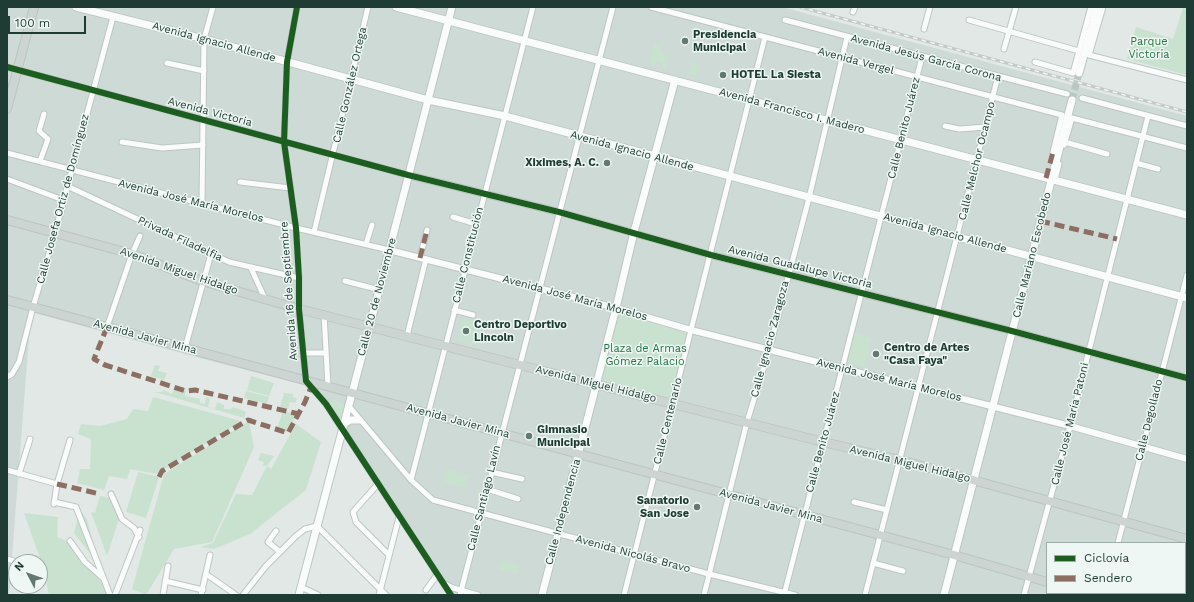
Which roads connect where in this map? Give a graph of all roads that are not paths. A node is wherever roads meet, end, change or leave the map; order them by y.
1 (34, 7) edge
2 (76, 7) edge
3 (213, 7) edge
4 (297, 7) edge
5 (368, 7) edge
6 (396, 7) edge
7 (452, 7) edge
8 (534, 7) edge
9 (613, 7) edge
10 (651, 7) edge
11 (930, 7) edge
12 (1016, 7) edge
13 (1091, 7) edge
14 (1097, 7) edge
15 (1103, 7) edge
16 (113, 17) junction
17 (785, 20) dead end
18 (969, 20) dead end
19 (448, 21) junction
20 (924, 29) dead end
21 (1009, 31) junction
22 (765, 37) junction
23 (847, 37) junction
24 (204, 39) junction
25 (524, 41) junction
26 (1004, 49) dead end
27 (1079, 51) junction
28 (922, 56) junction
29 (843, 58) junction
30 (599, 60) junction
31 (287, 62) junction
32 (1034, 62) dead end
33 (167, 63) dead end
34 (7, 67) edge
35 (18, 70) junction
36 (204, 71) junction
37 (1076, 73) junction
38 (998, 76) junction
39 (916, 78) junction
40 (351, 79) junction
41 (675, 80) junction
42 (1187, 80) edge
43 (93, 91) junction
44 (994, 97) junction
45 (1070, 97) joint
46 (1082, 98) dead end
47 (428, 100) junction
48 (750, 100) junction
49 (7, 109) edge
50 (44, 114) dead end
51 (505, 116) junction
52 (1148, 116) junction
53 (204, 121) junction
54 (828, 121) junction
55 (944, 126) dead end
56 (1187, 126) edge
57 (986, 127) junction
58 (1142, 136) junction
59 (580, 137) junction
60 (902, 140) junction
61 (122, 142) dead end
62 (284, 142) junction
63 (1065, 142) junction
64 (203, 145) junction
65 (1187, 148) edge
66 (1052, 152) dead end
67 (7, 154) edge
68 (1107, 154) dead end
69 (333, 155) junction
70 (654, 157) junction
71 (978, 160) junction
72 (40, 162) junction
73 (1136, 163) junction
74 (1158, 169) dead end
75 (71, 170) junction
76 (408, 175) junction
77 (731, 177) junction
78 (7, 179) edge
79 (1053, 180) junction
80 (240, 182) dead end
81 (67, 186) junction
82 (290, 188) junction
83 (484, 194) junction
84 (808, 198) junction
85 (63, 200) junction
86 (1127, 200) junction
87 (202, 204) junction
88 (559, 212) junction
89 (1187, 215) edge
90 (453, 217) dead end
91 (882, 217) junction
92 (7, 220) edge
93 (476, 224) junction
94 (372, 225) dead end
95 (296, 228) junction
96 (427, 230) dead end
97 (314, 232) junction
98 (634, 232) junction
99 (55, 233) junction
100 (140, 236) dead end
101 (957, 238) junction
102 (366, 244) junction
103 (389, 250) junction
104 (132, 254) junction
105 (211, 254) junction
106 (711, 255) junction
107 (1031, 256) junction
108 (423, 258) junction
109 (251, 268) junction
110 (465, 269) junction
111 (788, 274) junction
112 (1187, 275) edge
113 (1107, 277) junction
114 (299, 278) junction
115 (346, 281) dead end
116 (202, 282) junction
117 (540, 288) junction
118 (380, 290) junction
119 (862, 293) junction
120 (1184, 297) edge
121 (265, 299) junction
122 (7, 300) edge
123 (32, 307) junction
124 (299, 308) junction
125 (616, 308) junction
126 (454, 310) junction
127 (938, 312) junction
128 (324, 314) junction
129 (473, 315) dead end
130 (370, 326) junction
131 (108, 327) junction
132 (692, 330) junction
133 (1012, 331) junction
134 (407, 336) junction
135 (445, 345) junction
136 (185, 348) junction
137 (769, 350) junction
138 (1088, 352) junction
139 (303, 353) junction
140 (325, 353) junction
141 (518, 365) junction
142 (843, 368) junction
143 (1161, 371) junction
144 (7, 377) edge
145 (1187, 378) edge
146 (306, 381) junction
147 (595, 384) junction
148 (328, 386) junction
149 (918, 388) junction
150 (351, 393) junction
151 (673, 403) junction
152 (348, 405) junction
153 (992, 407) junction
154 (428, 413) junction
155 (360, 420) junction
156 (747, 422) junction
157 (1070, 426) junction
158 (342, 427) junction
159 (501, 433) junction
160 (30, 439) dead end
161 (70, 440) dead end
162 (823, 442) junction
163 (1142, 447) junction
164 (578, 454) junction
165 (1187, 459) edge
166 (900, 460) junction
167 (7, 470) edge
168 (491, 472) junction
169 (18, 474) junction
170 (655, 474) junction
171 (522, 479) dead end
172 (411, 480) junction
173 (974, 480) junction
174 (57, 484) junction
175 (378, 484) junction
176 (487, 489) junction
177 (111, 494) dead end
178 (730, 495) junction
179 (518, 499) dead end
180 (1051, 500) junction
181 (854, 502) dead end
182 (887, 510) junction
183 (481, 514) junction
184 (804, 515) junction
185 (399, 517) junction
186 (1123, 522) junction
187 (317, 526) junction
188 (140, 530) dead end
189 (276, 531) dead end
190 (557, 534) junction
191 (881, 535) junction
192 (139, 537) junction
193 (1187, 539) edge
194 (70, 542) dead end
195 (1118, 542) edge
196 (280, 552) junction
197 (634, 554) junction
198 (210, 555) dead end
199 (389, 555) junction
200 (954, 555) junction
201 (873, 563) junction
202 (168, 566) dead end
203 (903, 571) dead end
204 (206, 574) junction
205 (709, 574) junction
206 (437, 575) junction
207 (1028, 577) junction
208 (104, 579) junction
209 (165, 581) junction
210 (1046, 582) edge
211 (444, 583) junction
212 (301, 587) junction
213 (380, 588) junction
214 (447, 589) junction
215 (426, 590) dead end
216 (1187, 590) edge
217 (202, 592) edge
218 (460, 592) edge
219 (784, 594) edge
220 (110, 595) edge
221 (115, 595) edge
222 (162, 595) edge
223 (236, 595) edge
224 (242, 595) edge
225 (299, 595) edge
226 (318, 595) edge
227 (379, 595) edge
228 (386, 595) edge
229 (444, 595) edge
230 (451, 595) edge
231 (478, 595) edge
232 (542, 595) edge
233 (624, 595) edge
234 (704, 595) edge
235 (795, 595) edge
236 (865, 595) edge
237 (944, 595) edge
238 (1024, 595) edge
239 (1186, 595) edge

1 - 35 main road
2 - 16 main road, Avenida Ignacio Allende
3 - 24 street
4 - 31 street, Avenida 16 de Septiembre
5 - 40 street, Calle González Ortega
6 - 19 main road, Avenida Francisco I. Madero
7 - 19 main road, Calle 20 de Noviembre
8 - 25 street, Calle Constitución
9 - 30 street, Calle Santiago Lavín
10 - 22 street, Avenida Vergel
11 - 20 street
12 - 21 street
13 - 27 street
14 - 37 main road
15 - 42 street
16 - 24 main road, Avenida Ignacio Allende
16 - 43 street, Calle Josefa Ortiz de Domínguez
17 - 23 street, Avenida Jesús García Corona
18 - 21 street
19 - 25 main road, Avenida Francisco I. Madero
19 - 47 main road, Calle 20 de Noviembre
21 - 26 street
21 - 27 street
22 - 29 street, Avenida Vergel
22 - 48 street, Calle Centenario
23 - 28 street, Avenida Jesús García Corona
23 - 29 street, Calle Ignacio Zaragoza
24 - 31 main road, Avenida Ignacio Allende
24 - 36 street
25 - 30 main road, Avenida Francisco I. Madero
25 - 51 street, Calle Constitución
27 - 37 street
28 - 38 street, Avenida Jesús García Corona
28 - 39 street, Calle Benito Juárez
29 - 39 street, Avenida Vergel
29 - 54 street, Calle Ignacio Zaragoza
30 - 41 main road, Avenida Francisco I. Madero
30 - 59 street, Calle Santiago Lavín
31 - 40 main road, Avenida Ignacio Allende
31 - 62 street, Avenida 16 de Septiembre
32 - 37 street
33 - 36 street
34 - 35 street, Avenida Victoria
35 - 43 street, Avenida Victoria
35 - 49 main road
36 - 53 street
38 - 44 street, Calle Melchor Ocampo
38 - 45 street, Avenida Jesús García Corona
39 - 44 street, Avenida Vergel
39 - 60 street, Calle Benito Juárez
40 - 47 main road, Avenida Ignacio Allende
40 - 69 street, Calle González Ortega
41 - 48 main road, Avenida Francisco I. Madero
41 - 70 main road, Calle Independencia
43 - 53 street, Avenida Victoria
43 - 75 street, Calle Josefa Ortiz de Domínguez
44 - 57 street, Calle Melchor Ocampo
44 - 66 street, Avenida Vergel
45 - 79 main road, Calle Mariano Escobedo
46 - 52 street
47 - 51 main road, Avenida Ignacio Allende
47 - 76 main road, Calle 20 de Noviembre
48 - 54 main road, Avenida Francisco I. Madero
48 - 77 street, Calle Centenario
50 - 72 street
51 - 59 main road, Avenida Ignacio Allende
51 - 83 street, Calle Constitución
52 - 56 street
52 - 58 street, Calle José María Patoni
53 - 62 street, Avenida Victoria
53 - 64 street
54 - 60 main road, Avenida Francisco I. Madero
54 - 84 street, Calle Ignacio Zaragoza
55 - 57 street
57 - 71 street, Calle Melchor Ocampo
58 - 63 street
58 - 65 street
58 - 73 street, Calle José María Patoni
59 - 70 main road, Avenida Ignacio Allende
59 - 88 street, Calle Santiago Lavín
60 - 71 main road, Avenida Francisco I. Madero
60 - 91 street, Calle Benito Juárez
61 - 64 street
62 - 69 street, Avenida Victoria
62 - 82 street, Avenida 16 de Septiembre
63 - 68 street
63 - 79 street
64 - 87 street
67 - 72 street, Avenida José María Morelos
69 - 76 street, Avenida Victoria
69 - 97 street, Calle González Ortega
70 - 77 main road, Avenida Ignacio Allende
70 - 98 main road, Calle Independencia
71 - 79 main road, Avenida Francisco I. Madero
71 - 101 street, Calle Melchor Ocampo
72 - 75 street, Avenida José María Morelos
73 - 74 street
73 - 86 street, Calle José María Patoni
75 - 81 street, Calle Josefa Ortiz de Domínguez
75 - 87 street, Avenida José María Morelos
76 - 83 street, Avenida Guadalupe Victoria
76 - 103 main road, Calle 20 de Noviembre
77 - 84 main road, Avenida Ignacio Allende
77 - 106 street, Calle Centenario
78 - 85 street
79 - 86 main road, Avenida Francisco I. Madero
79 - 107 main road, Calle Mariano Escobedo
80 - 82 street
81 - 85 street, Calle Josefa Ortiz de Domínguez
81 - 105 street, Privada Filadelfia
82 - 95 street, Avenida 16 de Septiembre
83 - 88 street, Avenida Guadalupe Victoria
83 - 93 street, Calle Constitución
84 - 91 main road, Avenida Ignacio Allende
84 - 111 street, Calle Ignacio Zaragoza
85 - 99 street, Calle Josefa Ortiz de Domínguez
86 - 89 main road, Avenida Francisco I. Madero
86 - 113 street, Calle José María Patoni
87 - 95 street, Avenida José María Morelos
88 - 98 street, Avenida Guadalupe Victoria
88 - 117 street, Calle Santiago Lavín
90 - 93 street
91 - 101 main road, Avenida Ignacio Allende
91 - 119 street, Calle Benito Juárez
92 - 99 main road, Avenida Miguel Hidalgo
93 - 110 street, Calle Constitución
94 - 102 street
95 - 97 street, Avenida José María Morelos
95 - 114 street, Avenida 16 de Septiembre
96 - 108 street
97 - 102 street, Avenida José María Morelos
98 - 106 street, Avenida Guadalupe Victoria
98 - 125 main road, Calle Independencia
99 - 104 main road, Avenida Miguel Hidalgo
99 - 123 street, Calle Josefa Ortiz de Domínguez
100 - 104 street
101 - 107 main road, Avenida Ignacio Allende
101 - 127 street, Calle Melchor Ocampo
102 - 103 street, Avenida José María Morelos
103 - 108 street, Avenida José María Morelos
103 - 118 main road, Calle 20 de Noviembre
104 - 116 main road, Avenida Miguel Hidalgo
104 - 131 street
105 - 109 street, Privada Filadelfia
105 - 116 street
106 - 111 street, Avenida Guadalupe Victoria
106 - 132 street, Calle Centenario
107 - 113 main road, Avenida Ignacio Allende
107 - 133 main road, Calle Mariano Escobedo
108 - 110 street, Avenida José María Morelos
108 - 134 street
109 - 114 street, Privada Filadelfia
109 - 121 street
110 - 117 street, Avenida José María Morelos
110 - 126 street, Calle Constitución
111 - 119 street, Avenida Guadalupe Victoria
111 - 137 street, Calle Ignacio Zaragoza
112 - 120 street, Calle Degollado
113 - 120 main road, Avenida Ignacio Allende
113 - 138 street, Calle José María Patoni
114 - 124 street, Avenida 16 de Septiembre
115 - 118 street
116 - 121 main road, Avenida Miguel Hidalgo
116 - 136 street
117 - 125 street, Avenida José María Morelos
117 - 141 street, Calle Santiago Lavín
118 - 130 main road, Calle 20 de Noviembre
119 - 127 street, Avenida Guadalupe Victoria
119 - 142 street, Calle Benito Juárez
120 - 143 street, Calle Degollado
121 - 124 main road, Avenida Miguel Hidalgo
122 - 123 main road, Avenida Javier Mina
123 - 131 main road, Avenida Javier Mina
123 - 144 street, Calle Josefa Ortiz de Domínguez
124 - 128 main road, Avenida Miguel Hidalgo
124 - 139 street, Avenida 16 de Septiembre
125 - 132 street, Avenida José María Morelos
125 - 147 main road, Calle Independencia
126 - 129 street
126 - 135 street, Calle Constitución
127 - 133 street, Avenida Guadalupe Victoria
127 - 149 street, Calle Melchor Ocampo
128 - 130 main road, Avenida Miguel Hidalgo
128 - 140 street
130 - 134 main road, Avenida Miguel Hidalgo
130 - 150 main road, Calle 20 de Noviembre
131 - 136 main road, Avenida Javier Mina
132 - 137 street, Avenida José María Morelos
132 - 151 street, Calle Centenario
133 - 138 street, Avenida Guadalupe Victoria
133 - 153 main road, Calle Mariano Escobedo
134 - 135 main road, Avenida Miguel Hidalgo
135 - 141 main road, Avenida Miguel Hidalgo
135 - 154 street, Calle Constitución
136 - 146 main road, Avenida Javier Mina
137 - 142 street, Avenida José María Morelos
137 - 156 street, Calle Ignacio Zaragoza
138 - 143 street, Avenida Guadalupe Victoria
138 - 157 street, Calle José María Patoni
139 - 140 street
139 - 146 street, Avenida 16 de Septiembre
140 - 148 street
141 - 147 main road, Avenida Miguel Hidalgo
141 - 159 street, Calle Santiago Lavín
142 - 149 street, Avenida José María Morelos
142 - 162 street, Calle Benito Juárez
143 - 145 street, Avenida Guadalupe Victoria
143 - 163 street, Calle Degollado
146 - 148 main road, Avenida Javier Mina
146 - 158 street
147 - 151 main road, Avenida Miguel Hidalgo
147 - 164 main road, Calle Independencia
148 - 150 main road, Avenida Javier Mina
149 - 153 street, Avenida José María Morelos
149 - 166 street, Calle Melchor Ocampo
150 - 152 main road, Calle 20 de Noviembre
150 - 154 main road, Avenida Javier Mina
151 - 156 main road, Avenida Miguel Hidalgo
151 - 170 street, Calle Centenario
152 - 155 street, Avenida Nicolás Bravo
152 - 158 main road, Calle 20 de Noviembre
153 - 157 street, Avenida José María Morelos
153 - 173 main road, Calle Mariano Escobedo
154 - 159 main road, Avenida Javier Mina
154 - 172 street, Calle Constitución
155 - 158 main road
155 - 172 street, Avenida Nicolás Bravo
156 - 162 main road, Avenida Miguel Hidalgo
156 - 178 street, Calle Ignacio Zaragoza
157 - 163 street, Avenida José María Morelos
157 - 180 street, Calle José María Patoni
158 - 175 street
158 - 187 main road, Calle 20 de Noviembre
159 - 164 main road, Avenida Javier Mina
159 - 168 street, Calle Santiago Lavín
160 - 169 street
161 - 174 street
162 - 166 main road, Avenida Miguel Hidalgo
162 - 184 street, Calle Benito Juárez
163 - 165 street, Avenida José María Morelos
163 - 186 street, Calle Degollado
164 - 170 main road, Avenida Javier Mina
164 - 190 main road, Calle Independencia
166 - 173 main road, Avenida Miguel Hidalgo
166 - 182 street, Calle Melchor Ocampo
167 - 169 street
168 - 171 street
168 - 176 street, Calle Santiago Lavín
169 - 174 street
170 - 178 main road, Avenida Javier Mina
170 - 197 street, Calle Centenario
172 - 183 street, Avenida Nicolás Bravo
173 - 180 main road, Avenida Miguel Hidalgo
173 - 200 main road, Calle Mariano Escobedo
174 - 208 street
175 - 185 street
175 - 199 street
176 - 179 street
176 - 183 street, Calle Santiago Lavín
177 - 192 street
178 - 184 main road, Avenida Javier Mina
178 - 205 street, Calle Ignacio Zaragoza
180 - 186 main road, Avenida Miguel Hidalgo
180 - 207 street, Calle José María Patoni
181 - 182 street
182 - 191 street, Calle Melchor Ocampo
183 - 190 street, Avenida Nicolás Bravo
183 - 218 street, Calle Santiago Lavín
184 - 191 main road, Avenida Javier Mina
184 - 219 street, Calle Benito Juárez
185 - 199 street
185 - 206 street
186 - 193 main road, Avenida Miguel Hidalgo
186 - 195 street, Calle Degollado
187 - 196 street
187 - 212 main road, Calle 20 de Noviembre
187 - 213 street
188 - 192 street
189 - 196 street
190 - 197 street, Avenida Nicolás Bravo
190 - 232 main road, Calle Independencia
191 - 200 main road, Avenida Javier Mina
191 - 201 street, Calle Melchor Ocampo
192 - 221 street
194 - 208 street
196 - 224 street
197 - 205 street, Avenida Nicolás Bravo
197 - 233 street, Calle Centenario
198 - 204 street
199 - 213 street
200 - 207 main road, Avenida Javier Mina
200 - 237 main road, Calle Mariano Escobedo
201 - 203 street
201 - 236 street, Calle Melchor Ocampo
202 - 209 street
204 - 217 street
204 - 223 street
205 - 219 street, Avenida Nicolás Bravo
205 - 234 street, Calle Ignacio Zaragoza
206 - 211 street
206 - 215 street
207 - 210 main road, Avenida Javier Mina
207 - 238 street, Calle José María Patoni
208 - 220 street
209 - 217 street
209 - 222 street
211 - 214 street
211 - 218 street
212 - 225 main road, Calle 20 de Noviembre
212 - 226 street
213 - 227 street
213 - 228 street
214 - 229 street
214 - 230 street
216 - 239 street
218 - 231 street
219 - 235 street, Avenida Nicolás Bravo

